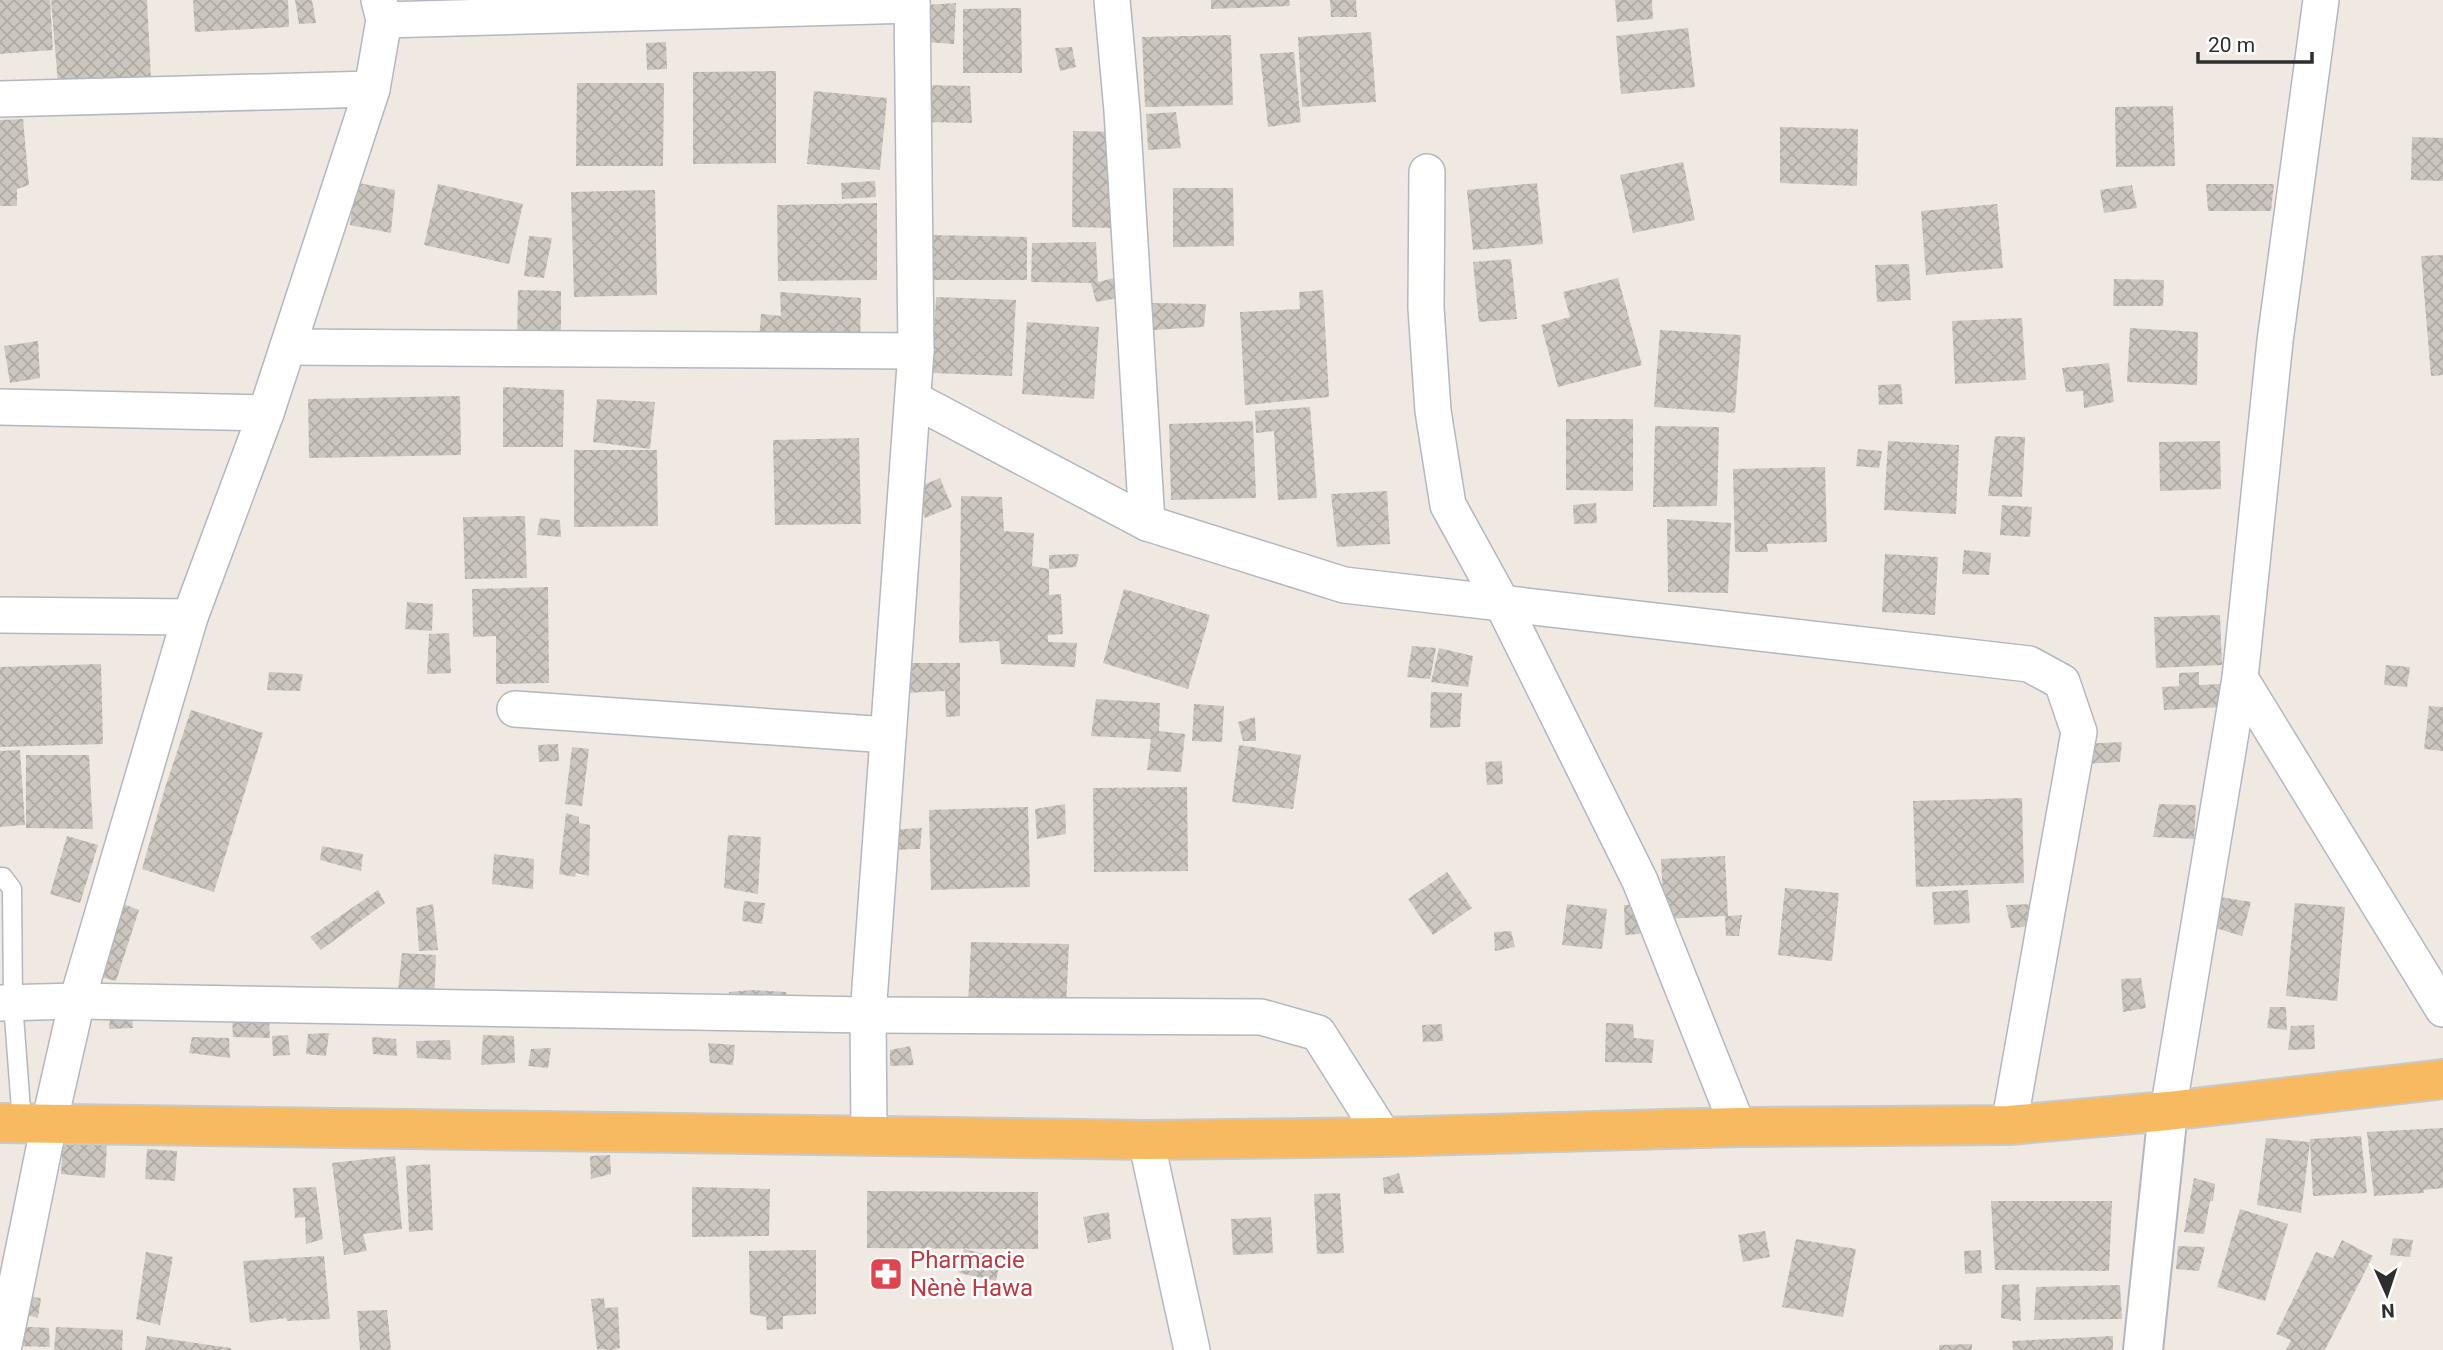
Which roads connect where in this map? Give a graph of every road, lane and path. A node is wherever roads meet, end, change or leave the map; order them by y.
1 (1112, 0) edge
2 (2321, 0) edge
3 (912, 2) edge
4 (381, 10) edge
5 (372, 89) junction
6 (0, 99) edge
7 (1427, 172) dead end
8 (288, 347) junction
9 (916, 351) junction
10 (913, 399) junction
11 (0, 407) edge
12 (267, 413) junction
13 (1147, 523) junction
14 (1503, 605) junction
15 (0, 615) edge
16 (190, 617) junction
17 (2240, 678) junction
18 (515, 709) dead end
19 (888, 735) junction
20 (0, 877) edge
21 (77, 1001) junction
22 (7, 1003) edge
23 (2443, 1009) edge
24 (868, 1015) junction
25 (2443, 1079) edge
26 (2168, 1111) junction
27 (23, 1123) edge
28 (2009, 1125) junction
29 (1738, 1127) junction
30 (869, 1135) junction
31 (1384, 1137) junction
32 (1146, 1140) junction
33 (3, 1350) edge
34 (1192, 1350) edge
35 (2143, 1350) edge

1 - 13 street
2 - 17 street
3 - 4 street
3 - 9 street
4 - 5 street
5 - 6 street
5 - 8 street
7 - 14 street
8 - 9 street
8 - 12 street
9 - 10 street
10 - 13 street
10 - 19 street
11 - 12 street
12 - 16 street
13 - 14 street
14 - 28 street
14 - 29 street
15 - 16 street
16 - 21 street
17 - 23 street
17 - 26 street
18 - 19 street
19 - 24 street
20 - 22 lane
21 - 22 street
21 - 24 street
21 - 27 street
22 - 27 lane
24 - 30 street
24 - 31 street
25 - 26 highway
26 - 28 highway
26 - 35 street
27 - 30 highway
27 - 33 street
28 - 29 highway
29 - 31 highway
30 - 32 highway
31 - 32 highway
32 - 34 street

